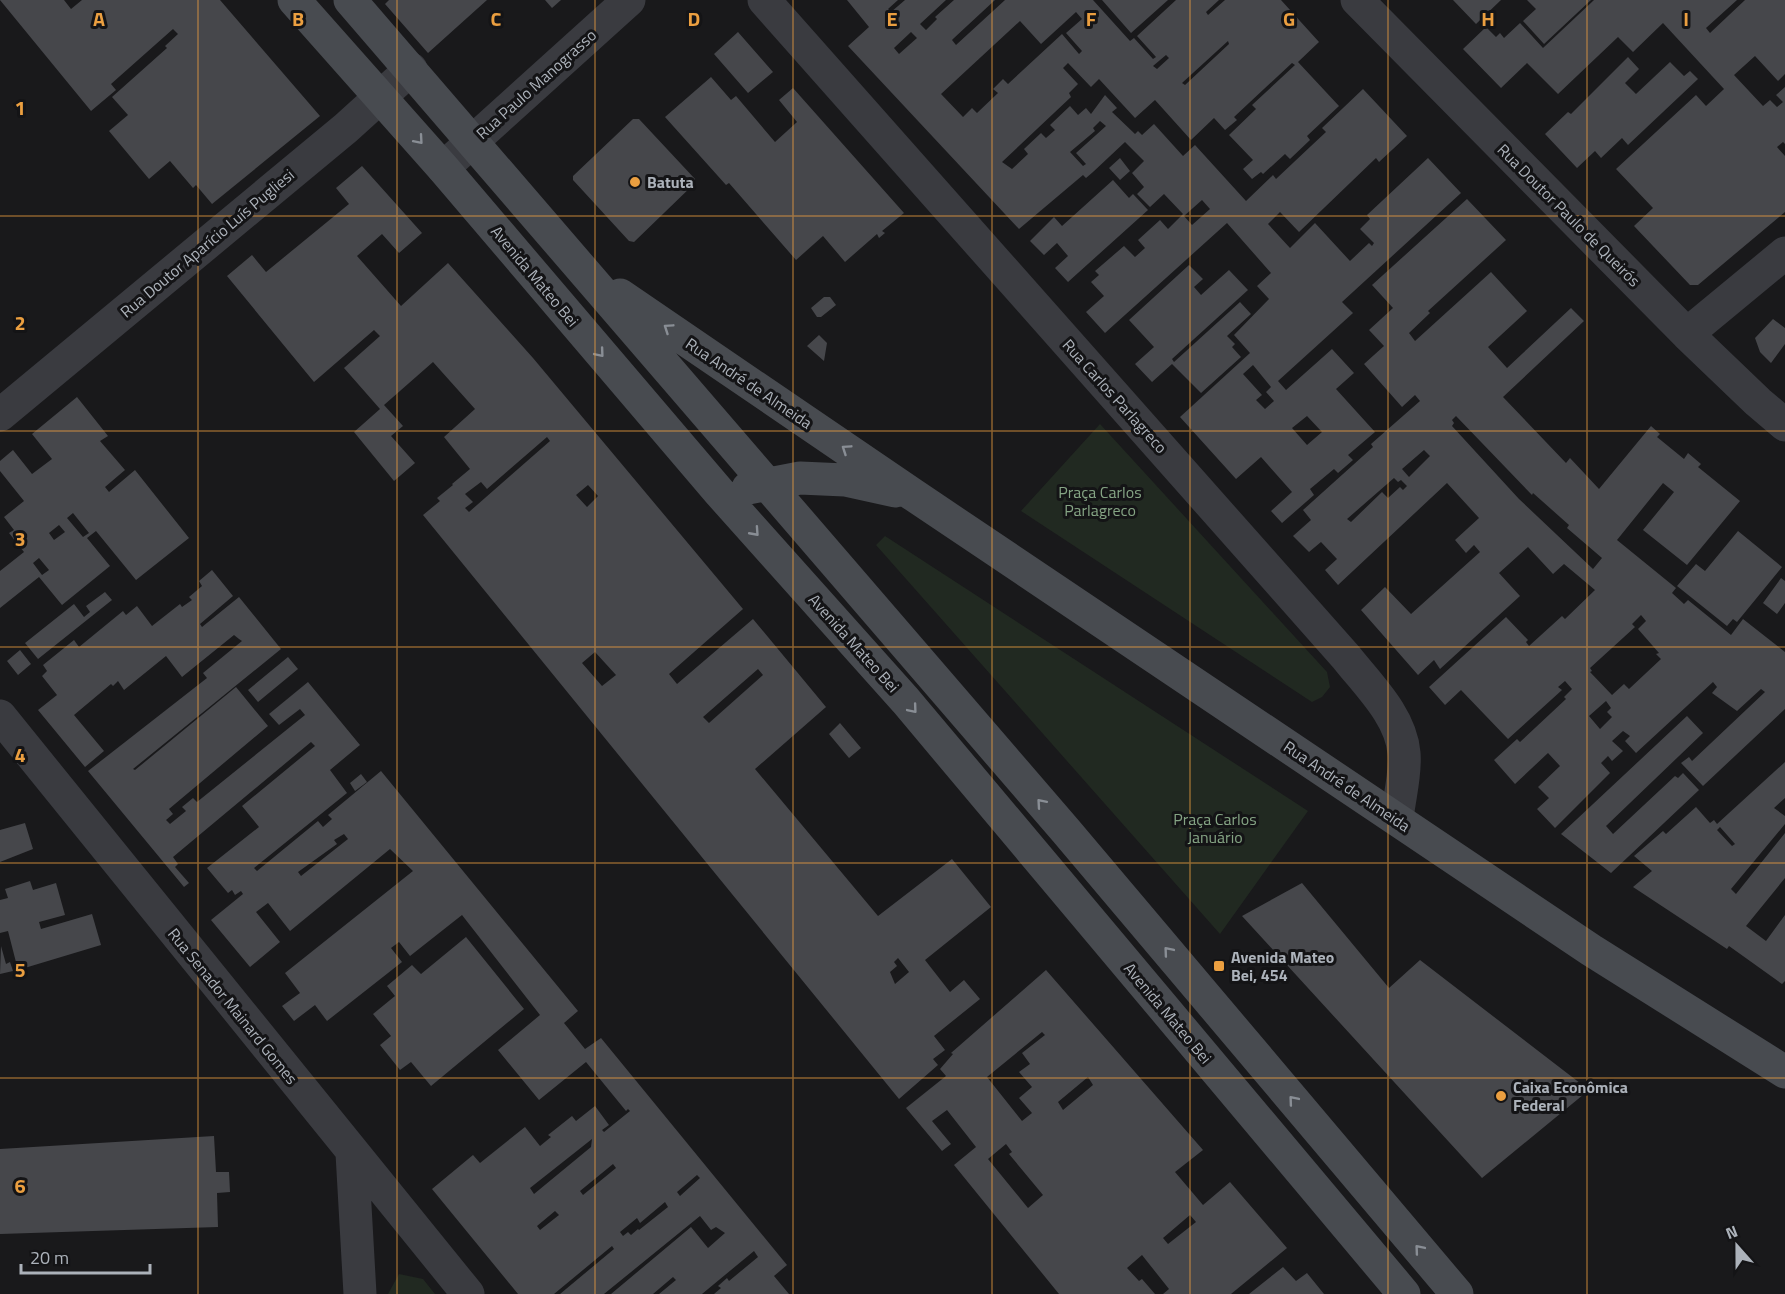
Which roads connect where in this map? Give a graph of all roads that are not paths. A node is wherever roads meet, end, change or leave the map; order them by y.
1 (294, 0) edge
2 (350, 0) edge
3 (629, 0) edge
4 (764, 0) edge
5 (1357, 0) edge
6 (411, 69) junction
7 (380, 96) junction
8 (473, 141) junction
9 (443, 168) junction
10 (1785, 253) edge
11 (586, 272) junction
12 (1687, 334) junction
13 (0, 415) edge
14 (1785, 424) edge
15 (766, 485) junction
16 (720, 493) junction
17 (912, 494) junction
18 (0, 716) edge
19 (1397, 819) junction
20 (1785, 1072) edge
21 (352, 1154) junction
22 (360, 1294) edge
23 (468, 1294) edge
24 (1404, 1294) edge
25 (1457, 1294) edge

1 - 7 main road, Avenida Mateo Bei
2 - 6 main road
3 - 8 street, Rua Paulo Manograsso
4 - 19 street, Rua Carlos Parlagreco
5 - 12 street, Rua Doutor Paulo de Queirós
6 - 7 street, Rua Doutor Aparício Luís Pugliesi
6 - 8 main road
7 -> 9 main road, Avenida Mateo Bei
7 - 13 street, Rua Doutor Aparício Luís Pugliesi
8 - 9 street, Rua Paulo Manograsso
8 - 11 main road
9 -> 16 main road, Avenida Mateo Bei
10 - 12 street
11 - 15 main road
17 -> 11 main road, Rua André de Almeida
12 - 14 street, Rua Doutor Paulo de Queirós
15 - 16 main road, Rua André de Almeida
15 - 17 main road, Rua André de Almeida
25 -> 15 main road
16 -> 24 main road, Avenida Mateo Bei
17 - 19 main road, Rua André de Almeida
18 - 21 street, Rua Senador Mainard Gomes
19 - 20 main road, Rua André de Almeida
21 - 22 street
21 - 23 street, Rua Senador Mainard Gomes

